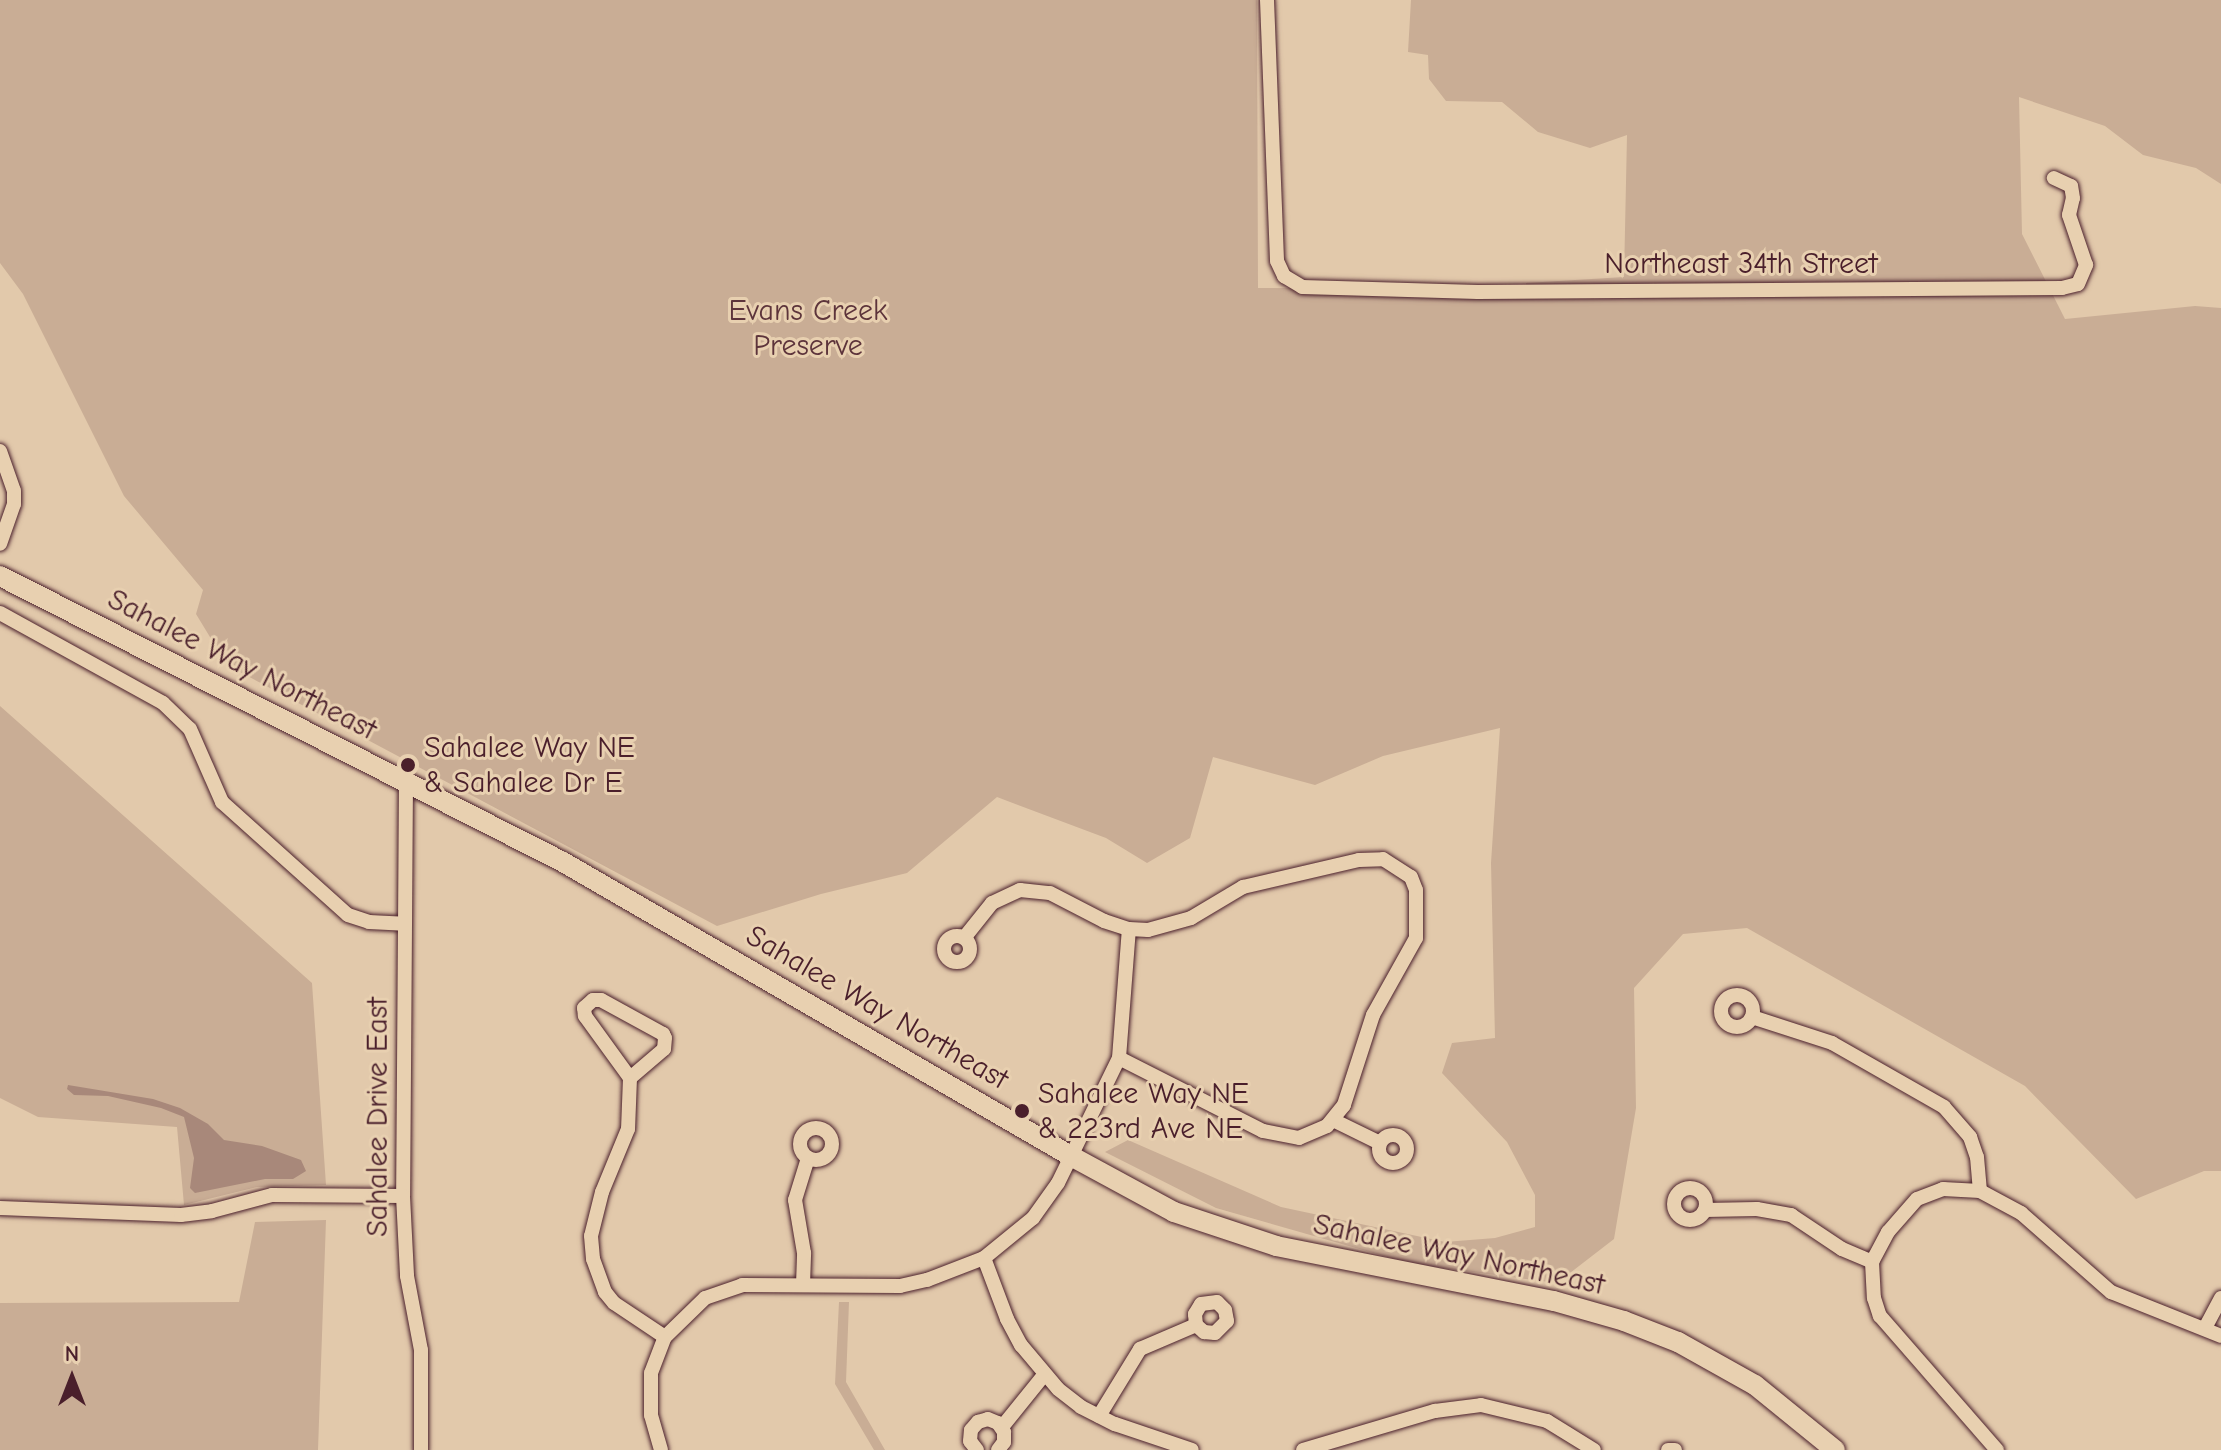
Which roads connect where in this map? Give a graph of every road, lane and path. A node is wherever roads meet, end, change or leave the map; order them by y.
1 (1267, 0) edge
2 (2054, 178) dead end
3 (0, 451) edge
4 (0, 544) edge
5 (0, 576) edge
6 (0, 613) edge
7 (406, 782) junction
8 (404, 924) junction
9 (1129, 929) junction
10 (964, 938) dead end
11 (1752, 1017) dead end
12 (1119, 1058) junction
13 (630, 1078) junction
14 (1333, 1120) junction
15 (1380, 1143) dead end
16 (1069, 1155) junction
17 (808, 1158) dead end
18 (1980, 1191) junction
19 (403, 1196) junction
20 (0, 1208) edge
21 (1705, 1210) dead end
22 (984, 1258) junction
23 (1872, 1262) junction
24 (803, 1285) junction
25 (2221, 1298) edge
26 (1196, 1325) dead end
27 (2205, 1328) junction
28 (2221, 1336) edge
29 (665, 1337) junction
30 (1044, 1375) junction
31 (1099, 1416) junction
32 (1002, 1427) junction
33 (1576, 1437) junction
34 (421, 1450) edge
35 (661, 1450) edge
36 (977, 1450) edge
37 (998, 1450) edge
38 (1192, 1450) edge
39 (1303, 1450) edge
40 (1567, 1450) edge
41 (1594, 1450) edge
42 (1668, 1450) edge
43 (1675, 1450) edge
44 (1835, 1450) edge
45 (1997, 1450) edge

1 - 2 street, Northeast 34th Street
3 - 4 street
5 - 7 main road, Sahalee Way Northeast
6 - 8 street
7 - 8 street, Sahalee Drive East
7 - 16 main road, Sahalee Way Northeast
8 - 19 street, Sahalee Drive East
9 - 10 street
9 - 12 street
9 - 14 street
11 - 18 street
12 - 14 street
12 - 16 street
13 - 13 street
13 - 29 street
14 - 15 street
16 - 22 street
16 - 44 main road, Sahalee Way Northeast
17 - 24 street
18 - 23 street
18 - 27 street
19 - 20 street
19 - 34 street, Sahalee Drive East
21 - 23 street
22 - 24 street
22 - 30 street
23 - 45 street
24 - 29 street
25 - 27 street
26 - 31 street
27 - 28 street
29 - 35 street
30 - 31 street
30 - 32 street
31 - 38 street
32 - 36 street
32 - 37 street
33 - 39 street
33 - 40 street
33 - 41 street
42 - 43 street

